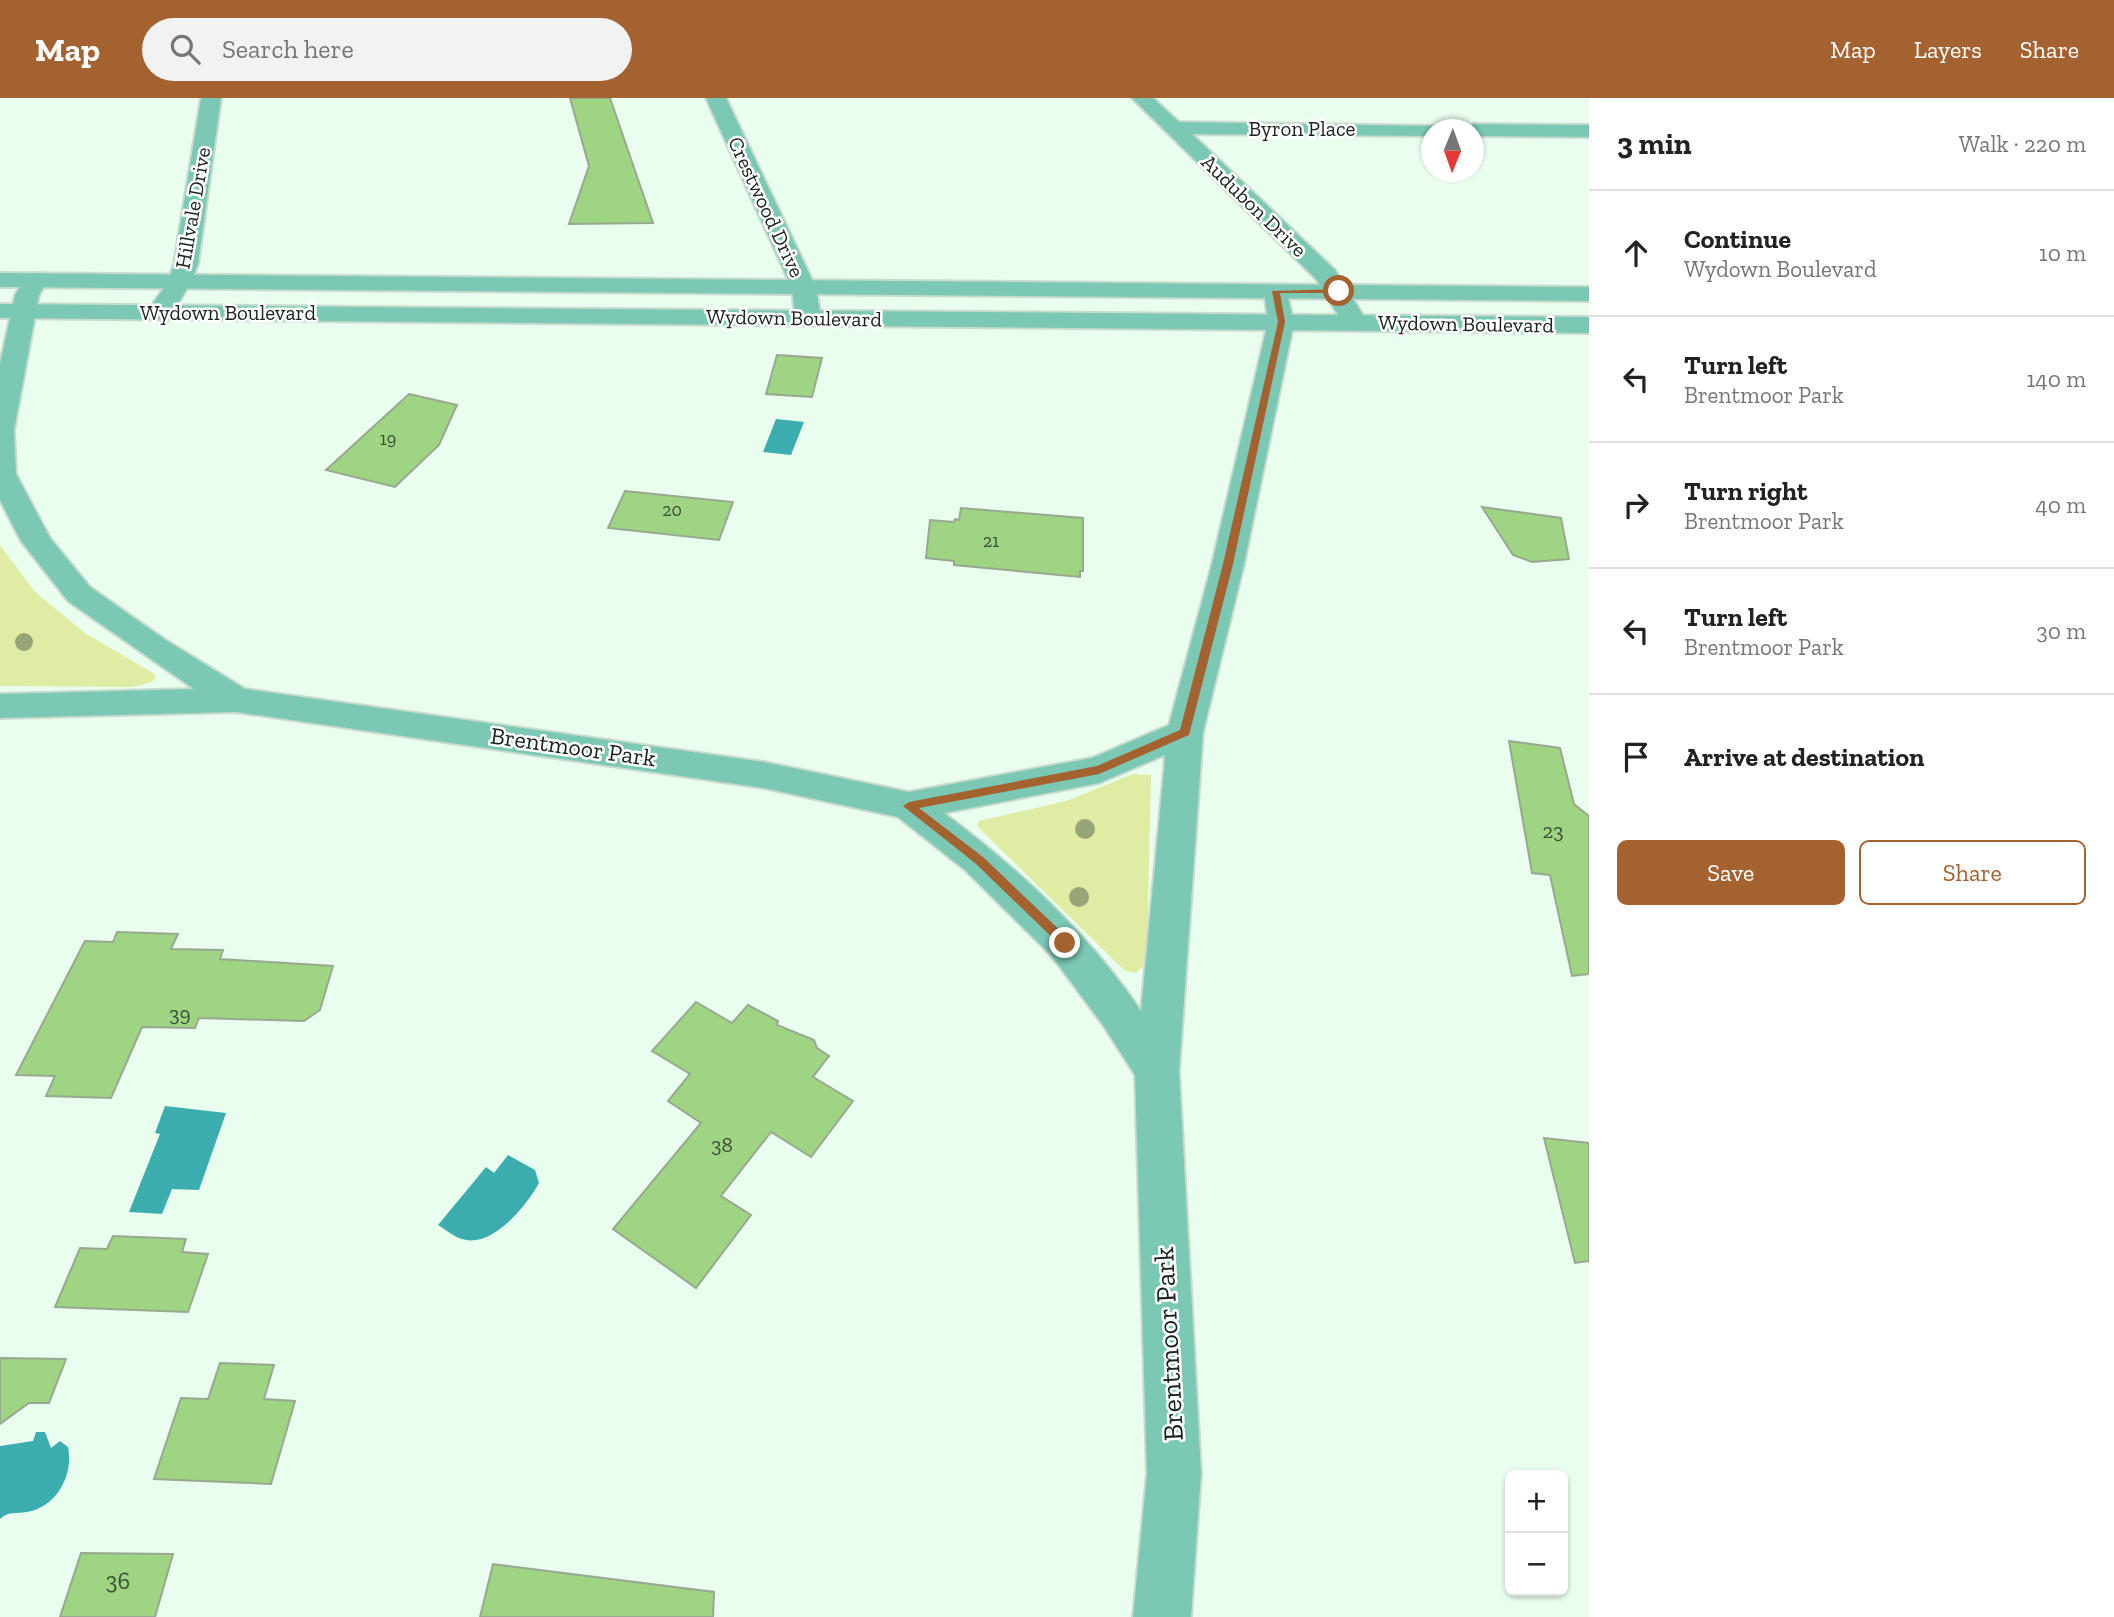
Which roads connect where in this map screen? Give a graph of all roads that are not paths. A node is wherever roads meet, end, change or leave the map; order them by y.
1 (211, 98) edge
2 (716, 98) edge
3 (1142, 98) edge
4 (1172, 128) junction
5 (1421, 130) edge
6 (1484, 130) edge
7 (1589, 131) edge
8 (0, 280) edge
9 (36, 280) junction
10 (180, 282) junction
11 (804, 288) junction
12 (1339, 291) junction
13 (1589, 294) edge
14 (1279, 306) junction
15 (12, 311) edge
16 (160, 312) junction
17 (808, 318) junction
18 (1355, 323) junction
19 (1589, 325) edge
20 (0, 430) edge
21 (0, 474) edge
22 (236, 701) junction
23 (0, 706) edge
24 (1185, 732) junction
25 (909, 806) junction
26 (1157, 1071) junction
27 (1162, 1617) edge

1 - 10 street, Hillvale Drive
2 - 11 street, Crestwood Drive
3 - 4 street, Audubon Drive
4 - 5 street, Byron Place
4 - 12 street, Audubon Drive
6 - 7 street
8 - 9 street, Wydown Boulevard
9 - 10 street, Wydown Boulevard
9 - 15 street, Brentmoor Park
10 - 11 street, Wydown Boulevard
10 - 16 street, Hillvale Drive
11 - 14 street, Wydown Boulevard
11 - 17 street, Crestwood Drive
12 - 13 street, Wydown Boulevard
12 - 14 street, Wydown Boulevard
12 - 18 street, Audubon Drive
14 - 17 street, Wydown Boulevard
14 - 18 street, Wydown Boulevard
14 - 24 street, Brentmoor Park
15 - 16 street, Wydown Boulevard
15 - 20 street, Brentmoor Park
16 - 17 street, Wydown Boulevard
18 - 19 street, Wydown Boulevard
20 - 21 street, Brentmoor Park
21 - 22 street, Brentmoor Park
22 - 23 street, Brentmoor Park
22 - 25 street, Brentmoor Park
24 - 25 street, Brentmoor Park
24 - 26 street, Brentmoor Park
25 - 26 street, Brentmoor Park
26 - 27 street, Brentmoor Park

